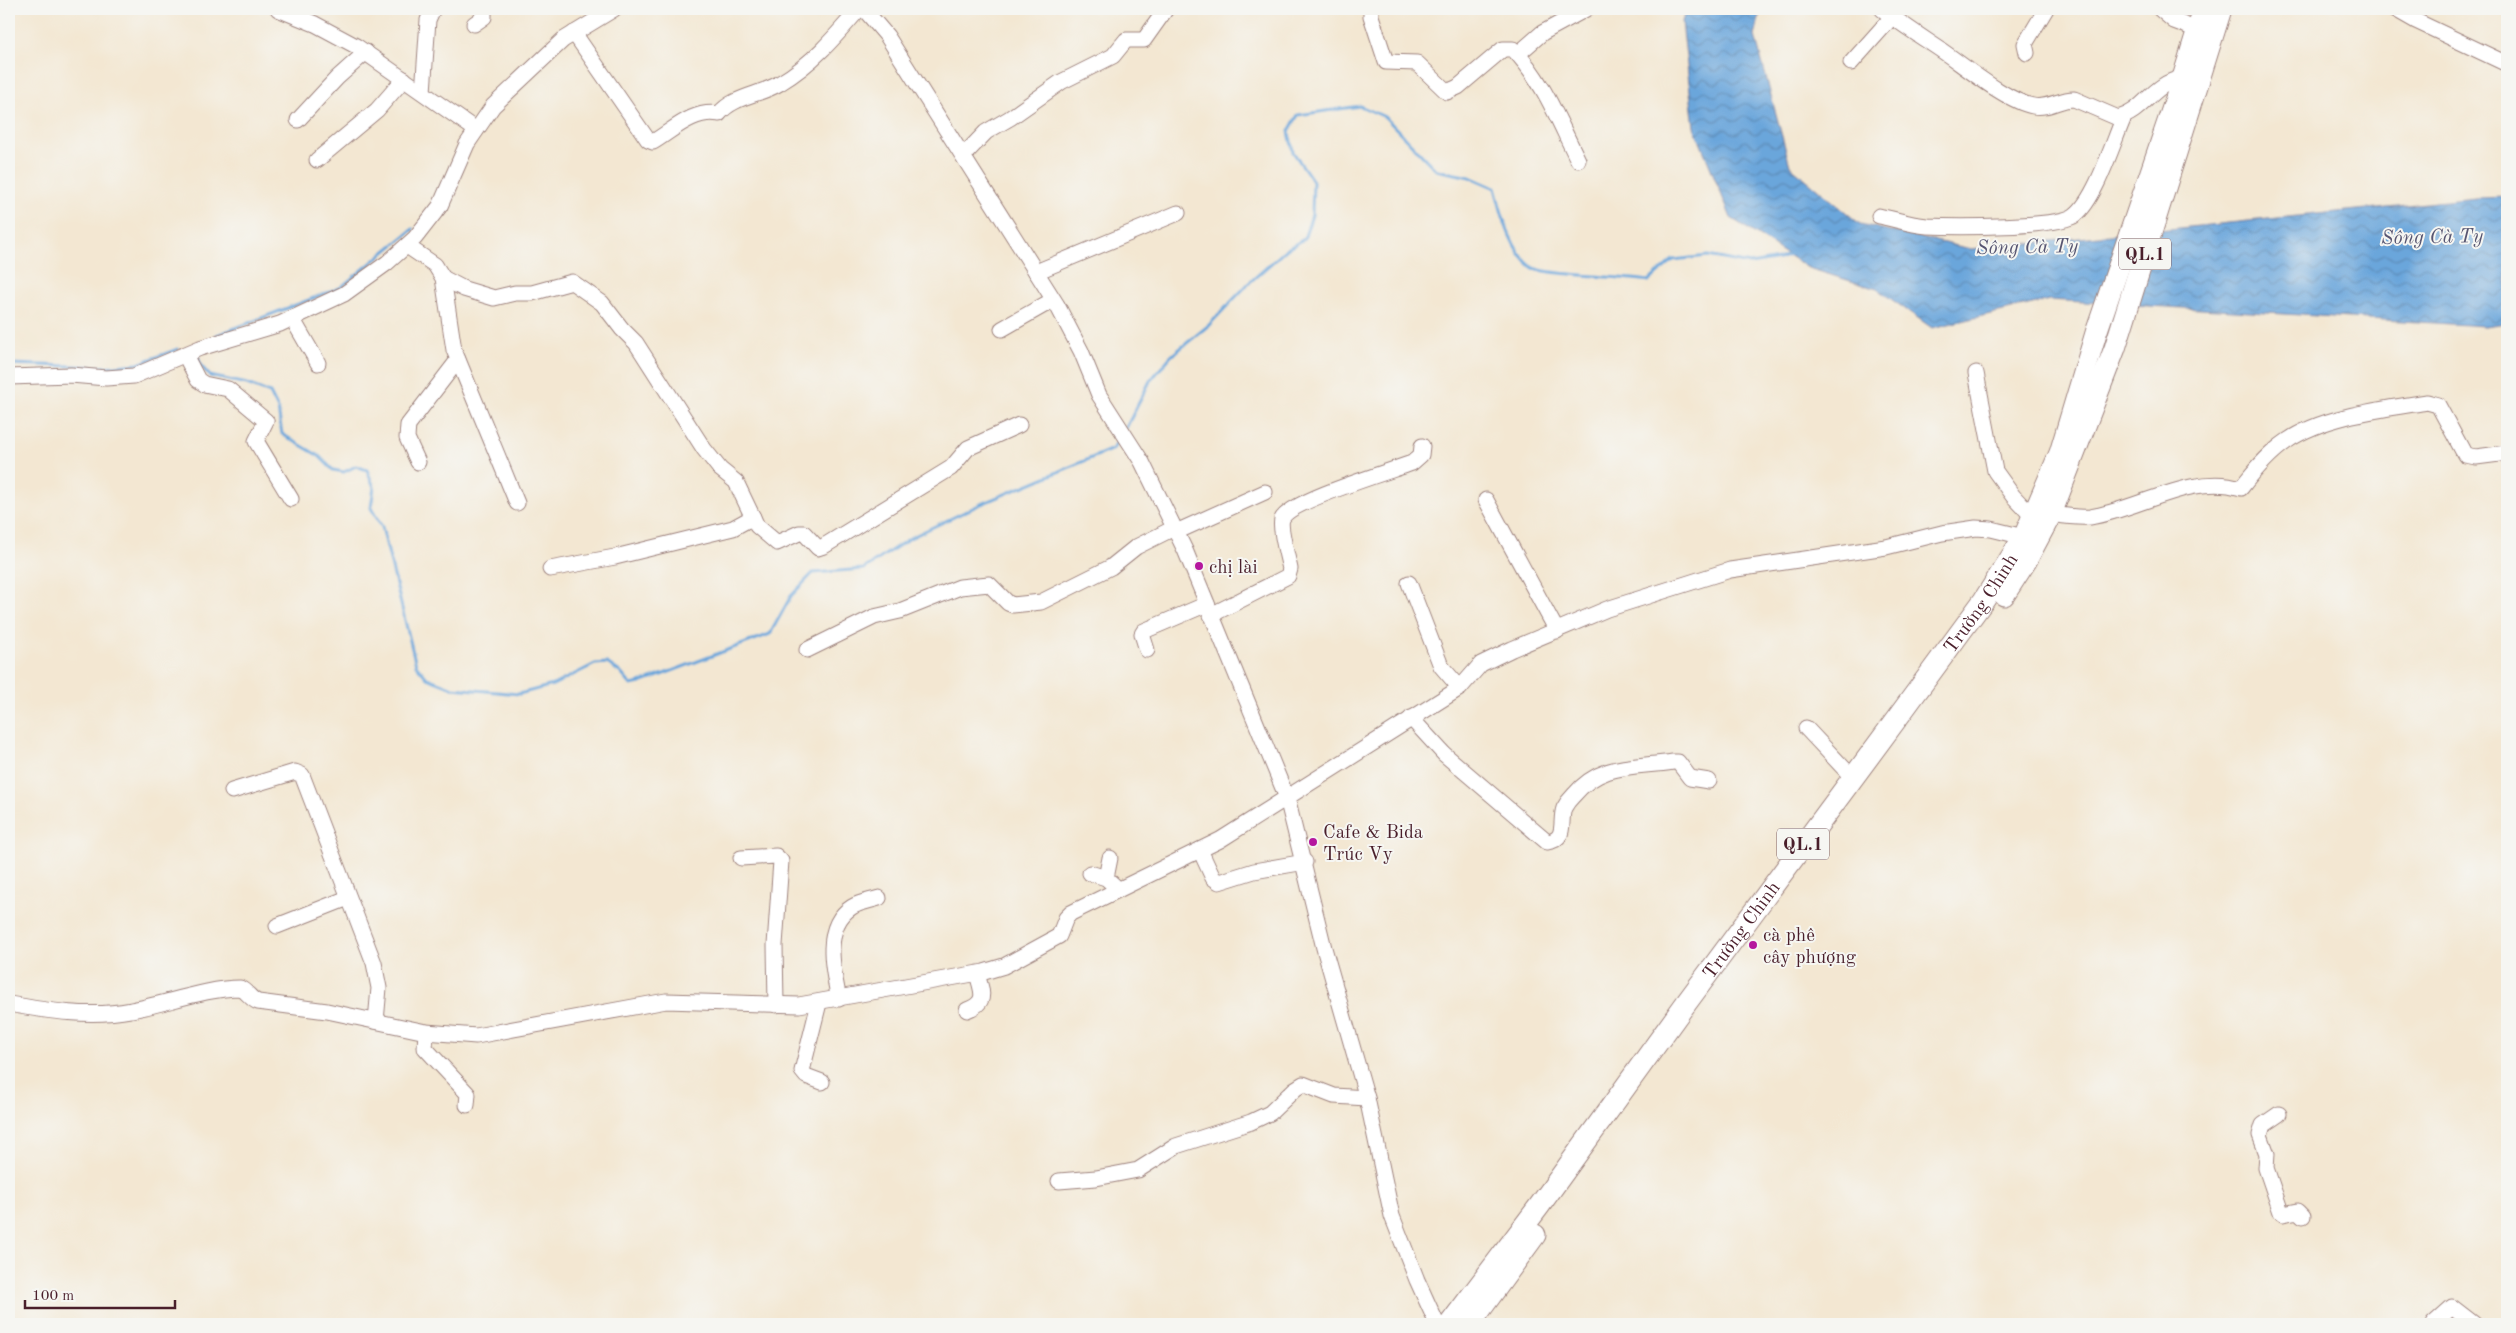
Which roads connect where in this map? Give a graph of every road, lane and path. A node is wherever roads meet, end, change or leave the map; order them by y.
1 (278, 9) edge
2 (433, 9) edge
3 (484, 9) edge
4 (614, 9) edge
5 (859, 9) edge
6 (864, 9) edge
7 (1166, 9) edge
8 (1371, 9) edge
9 (1586, 9) edge
10 (2046, 9) edge
11 (2160, 9) edge
12 (2204, 9) edge
13 (2221, 9) edge
14 (2395, 9) edge
15 (1887, 13) edge
16 (2419, 15) edge
17 (474, 24) dead end
18 (2198, 30) junction
19 (574, 33) junction
20 (366, 52) junction
21 (2027, 53) dead end
22 (1518, 54) junction
23 (1851, 63) dead end
24 (2507, 64) edge
25 (2183, 78) junction
26 (404, 79) junction
27 (423, 92) junction
28 (2124, 117) junction
29 (298, 120) dead end
30 (470, 126) junction
31 (964, 154) junction
32 (317, 160) dead end
33 (1578, 160) dead end
34 (2164, 160) junction
35 (1178, 213) dead end
36 (1879, 216) dead end
37 (408, 246) junction
38 (1036, 272) junction
39 (443, 278) junction
40 (1053, 300) junction
41 (292, 318) junction
42 (1002, 329) dead end
43 (185, 355) junction
44 (458, 360) junction
45 (318, 363) dead end
46 (1976, 373) dead end
47 (9, 377) edge
48 (1020, 425) dead end
49 (1422, 446) dead end
50 (2507, 453) edge
51 (418, 462) dead end
52 (1265, 492) dead end
53 (291, 499) dead end
54 (1486, 500) dead end
55 (517, 503) dead end
56 (2042, 516) junction
57 (753, 517) junction
58 (1175, 530) junction
59 (2024, 537) junction
60 (550, 569) dead end
61 (1410, 583) dead end
62 (1209, 609) junction
63 (1557, 631) junction
64 (807, 650) dead end
65 (1147, 650) dead end
66 (1460, 688) junction
67 (1411, 718) junction
68 (1806, 728) dead end
69 (1852, 778) junction
70 (1709, 781) dead end
71 (232, 791) dead end
72 (1287, 798) junction
73 (1200, 850) junction
74 (741, 858) dead end
75 (1110, 858) dead end
76 (1305, 862) junction
77 (1090, 873) dead end
78 (1106, 878) junction
79 (1118, 889) junction
80 (348, 898) junction
81 (878, 898) dead end
82 (277, 926) dead end
83 (977, 974) junction
84 (839, 999) junction
85 (818, 1002) junction
86 (9, 1004) edge
87 (776, 1005) junction
88 (967, 1010) dead end
89 (376, 1021) junction
90 (426, 1032) junction
91 (822, 1082) dead end
92 (1367, 1098) junction
93 (467, 1105) dead end
94 (2279, 1114) dead end
95 (1059, 1181) dead end
96 (2303, 1216) dead end
97 (1438, 1324) edge
98 (1450, 1324) edge
99 (1470, 1324) edge
100 (2433, 1324) edge
101 (2474, 1324) edge

1 - 20 street
2 - 27 street
3 - 17 street
4 - 19 street
5 - 19 street
6 - 31 street
7 - 31 street
8 - 22 street
9 - 22 street
10 - 21 street
11 - 18 street
12 - 18 highway, QL.1
13 - 34 highway, QL.1
14 - 16 street
15 - 23 street
15 - 28 street
16 - 24 street
18 - 25 highway, QL.1
19 - 30 street
20 - 26 street
20 - 29 street
22 - 33 street
25 - 28 street
25 - 34 highway, QL.1
26 - 27 street
26 - 32 street
27 - 30 street
28 - 36 street
30 - 37 street
31 - 38 street
34 - 56 highway, Trường Chinh / QL.1
34 - 56 highway, Trường Chinh / QL.1
35 - 38 street
37 - 39 street
37 - 41 street
38 - 40 street
39 - 44 street
39 - 57 street
40 - 42 street
40 - 58 street
41 - 43 street
41 - 45 street
43 - 47 street
43 - 53 street
44 - 51 street
44 - 55 street
46 - 56 street
48 - 57 street
49 - 62 street
50 - 56 street
52 - 58 street
54 - 63 street
56 - 59 highway, Trường Chinh / QL.1
56 - 99 highway, Trường Chinh / QL.1
57 - 60 street
58 - 62 street
58 - 64 street
59 - 63 street
59 - 69 highway, Trường Chinh / QL.1
61 - 66 street
62 - 65 street
62 - 72 street
63 - 66 street
66 - 67 street
67 - 70 street
67 - 72 street
68 - 69 street
69 - 98 highway, Trường Chinh / QL.1
71 - 80 street
72 - 73 street
72 - 76 street
73 - 76 street
73 - 79 street
74 - 87 street
75 - 78 street
76 - 92 street
77 - 78 street
78 - 79 street
79 - 83 street
80 - 82 street
80 - 89 street
81 - 84 street
83 - 84 street
83 - 88 street
84 - 85 street
85 - 87 street
85 - 91 street
86 - 89 street
87 - 90 street
89 - 90 street
90 - 93 street
92 - 95 street
92 - 97 street
94 - 96 street
100 - 101 street

